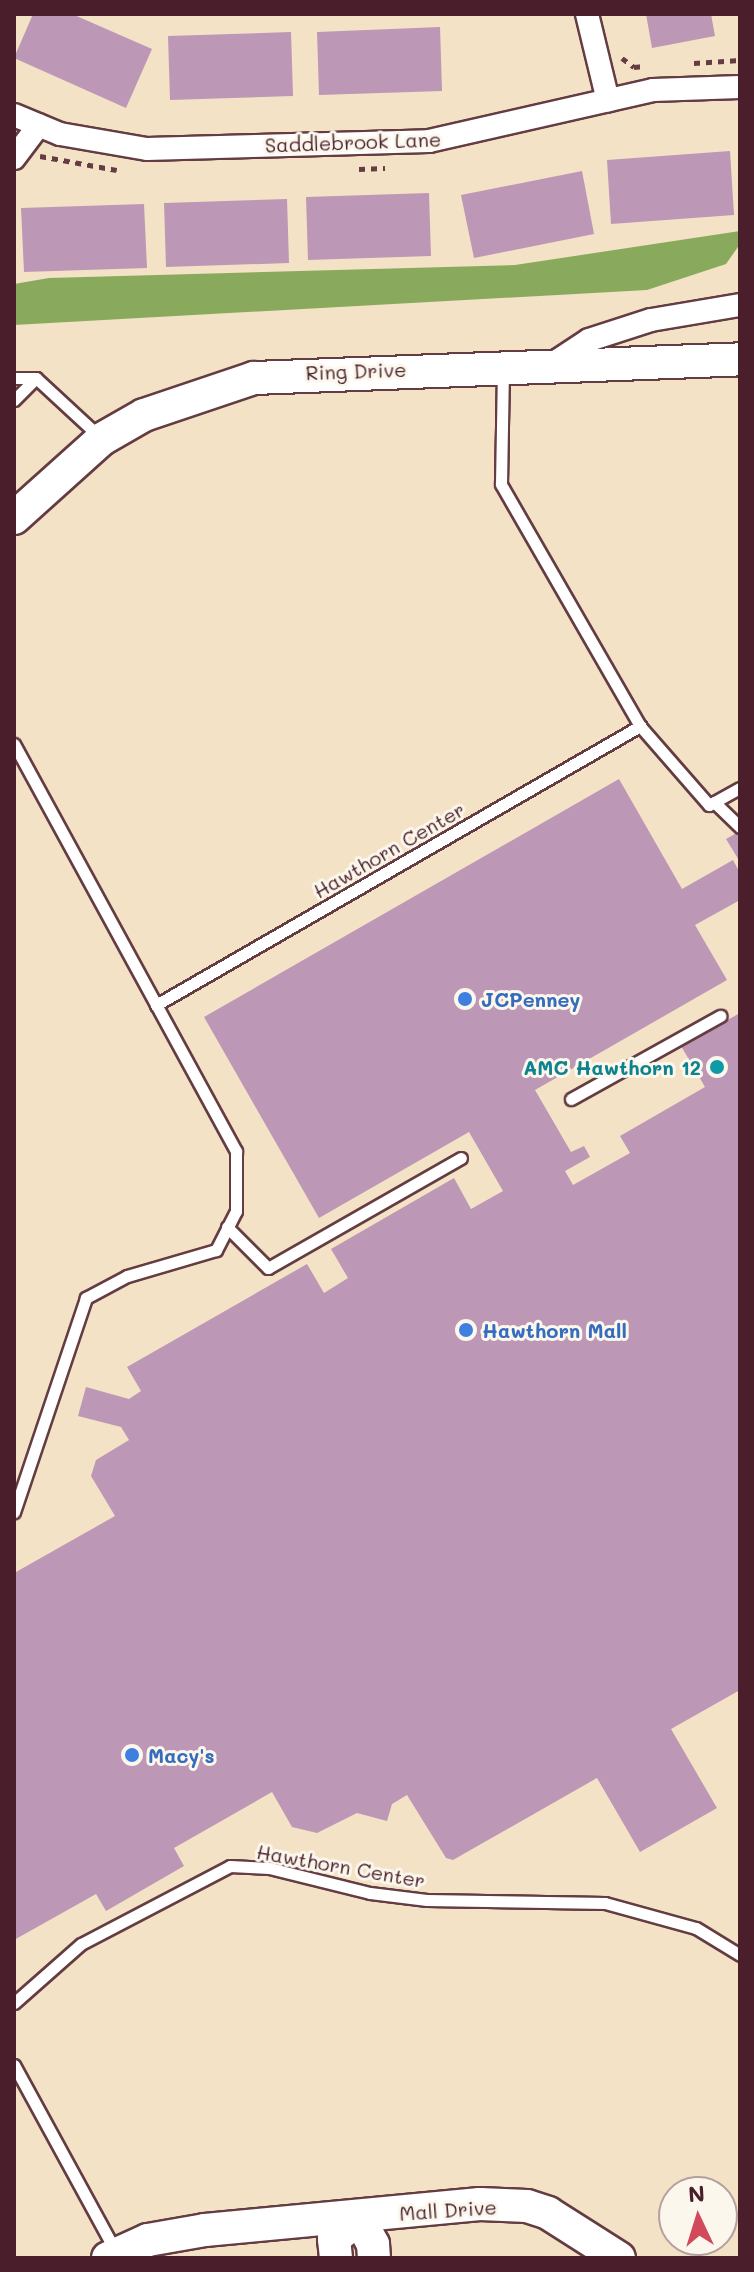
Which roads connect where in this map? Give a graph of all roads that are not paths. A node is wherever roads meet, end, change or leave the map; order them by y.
1 (587, 14) edge
2 (740, 87) edge
3 (608, 101) junction
4 (14, 115) edge
5 (39, 125) junction
6 (14, 158) edge
7 (740, 305) edge
8 (740, 359) edge
9 (551, 365) junction
10 (503, 366) junction
11 (14, 378) edge
12 (36, 378) junction
13 (14, 400) edge
14 (102, 439) junction
15 (14, 518) edge
16 (640, 726) junction
17 (14, 744) edge
18 (740, 788) edge
19 (714, 802) junction
20 (740, 827) edge
21 (156, 1005) junction
22 (720, 1016) dead end
23 (571, 1099) dead end
24 (461, 1158) dead end
25 (227, 1227) junction
26 (14, 1512) edge
27 (740, 1955) edge
28 (14, 2003) edge
29 (14, 2065) edge
30 (359, 2218) junction
31 (112, 2256) edge
32 (336, 2258) edge
33 (374, 2258) edge
34 (619, 2258) edge

1 - 3 street
2 - 3 street, Saddlebrook Lane
3 - 5 street, Saddlebrook Lane
4 - 5 street, Saddlebrook Lane
5 - 6 street
7 - 9 street
8 - 9 street, Ring Drive
9 - 10 street, Ring Drive
10 - 14 street, Ring Drive
10 - 16 lane
11 - 12 lane
12 - 13 lane
12 - 14 lane
14 - 15 street, Ring Drive
16 - 19 lane
16 - 21 lane, Hawthorn Center
17 - 21 lane
18 - 19 lane
19 - 20 lane
21 - 25 lane
22 - 23 lane
24 - 25 lane
25 - 26 lane
27 - 28 lane, Hawthorn Center
29 - 31 lane
30 - 31 street, Mall Drive
30 - 32 street
30 - 33 street
30 - 34 street, Mall Drive

